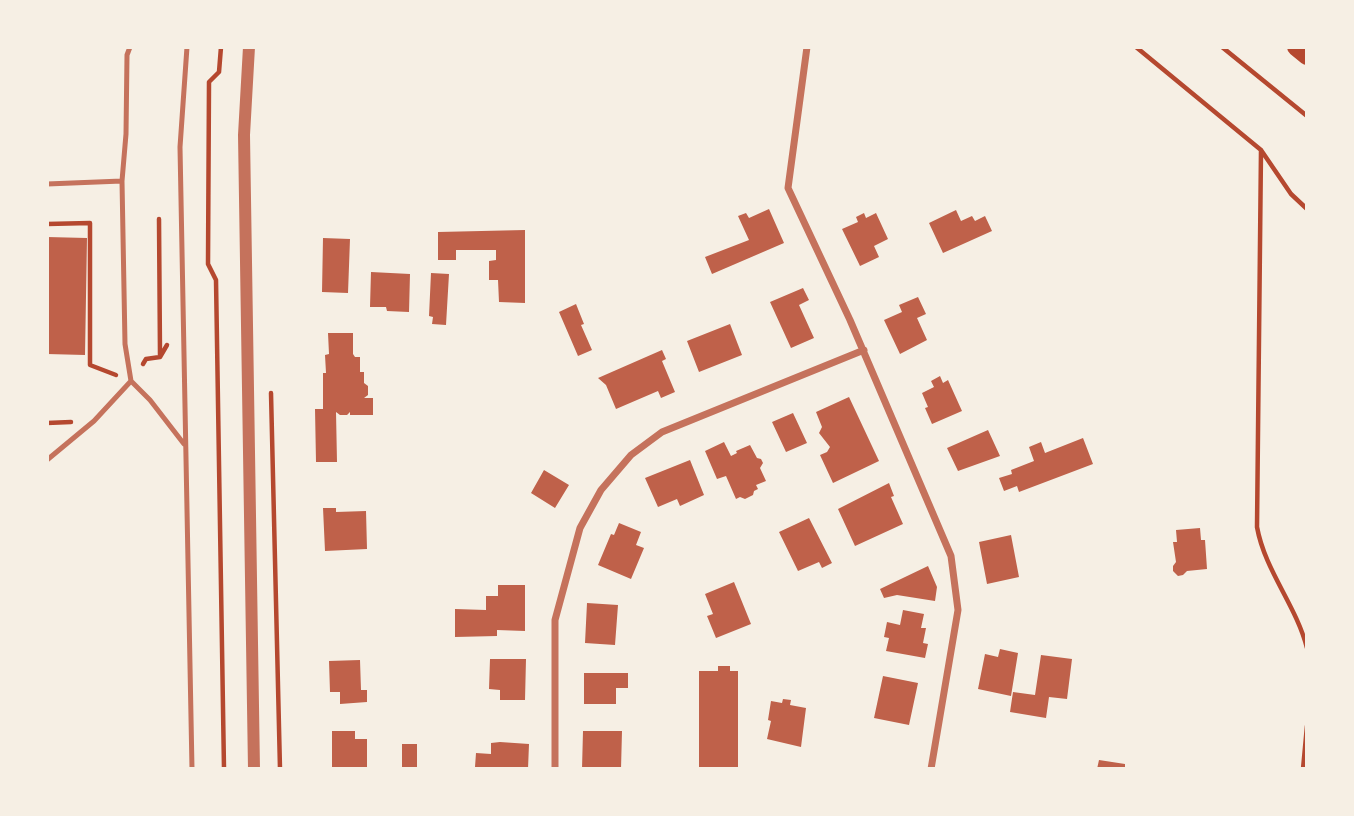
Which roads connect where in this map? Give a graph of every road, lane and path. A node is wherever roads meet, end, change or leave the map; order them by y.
1 (130, 47) edge
2 (187, 47) edge
3 (220, 47) edge
4 (249, 47) edge
5 (807, 47) edge
6 (1136, 47) edge
7 (1222, 47) edge
8 (1296, 47) edge
9 (1307, 56) edge
10 (1307, 116) edge
11 (1261, 150) junction
12 (122, 181) junction
13 (47, 184) edge
14 (1307, 209) edge
15 (159, 219) dead end
16 (47, 224) edge
17 (167, 345) dead end
18 (864, 350) junction
19 (160, 357) junction
20 (131, 381) junction
21 (271, 393) dead end
22 (184, 444) junction
23 (47, 460) edge
24 (1307, 648) edge
25 (1307, 726) edge
26 (192, 769) edge
27 (224, 769) edge
28 (254, 769) edge
29 (280, 769) edge
30 (555, 769) edge
31 (931, 769) edge
32 (1303, 769) edge

1 - 12 lane
2 - 22 lane
3 - 27 path
4 - 28 street
5 - 18 street
6 - 11 path
7 - 10 path
8 - 9 main road
11 - 14 path
11 - 24 path
12 - 13 lane
12 - 20 lane
15 - 19 path
16 - 20 path
17 - 19 path
18 - 30 street
18 - 31 street
19 - 20 path
20 - 22 lane
20 - 23 lane
21 - 29 path
22 - 26 lane
25 - 32 path

